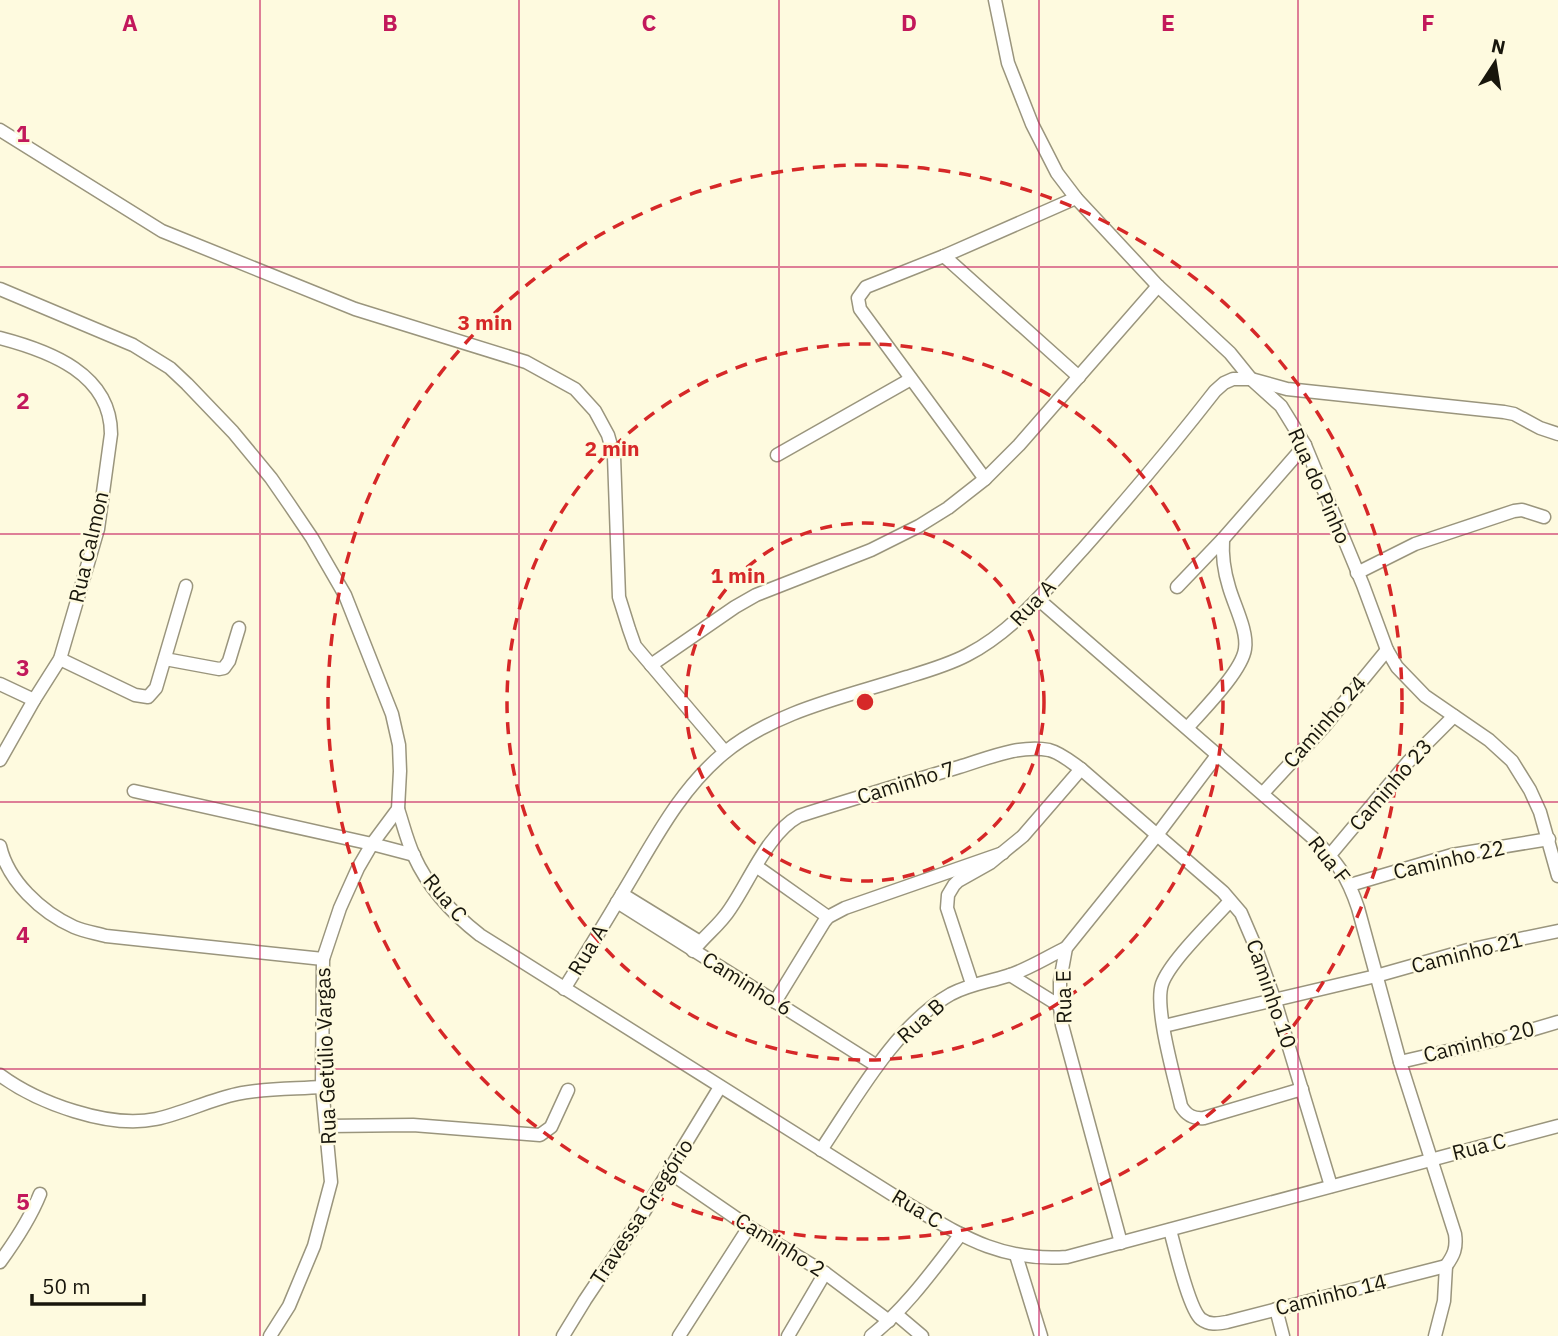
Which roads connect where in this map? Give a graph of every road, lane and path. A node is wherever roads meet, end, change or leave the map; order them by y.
1 (995, 0) edge
2 (0, 130) edge
3 (1076, 198) junction
4 (944, 256) junction
5 (1158, 286) junction
6 (0, 289) edge
7 (0, 338) edge
8 (1079, 377) junction
9 (911, 379) junction
10 (1251, 379) junction
11 (1558, 434) edge
12 (1305, 445) junction
13 (777, 455) dead end
14 (985, 479) junction
15 (1544, 517) dead end
16 (1223, 539) junction
17 (1357, 573) junction
18 (186, 586) dead end
19 (1177, 587) dead end
20 (1038, 599) junction
21 (239, 628) dead end
22 (1387, 650) junction
23 (60, 659) junction
24 (165, 659) junction
25 (651, 665) junction
26 (0, 684) edge
27 (34, 700) junction
28 (1454, 716) junction
29 (1188, 727) junction
30 (725, 752) junction
31 (1218, 754) junction
32 (0, 760) edge
33 (1080, 769) junction
34 (134, 791) dead end
35 (1263, 793) junction
36 (398, 809) junction
37 (1157, 835) junction
38 (1549, 839) junction
39 (372, 844) junction
40 (0, 846) edge
41 (1003, 853) junction
42 (414, 855) junction
43 (1330, 855) junction
44 (756, 866) junction
45 (1558, 876) edge
46 (1350, 885) junction
47 (620, 898) junction
48 (1230, 901) junction
49 (828, 917) junction
50 (1558, 931) edge
51 (696, 946) junction
52 (1066, 948) junction
53 (323, 959) junction
54 (1010, 975) junction
55 (1376, 976) junction
56 (972, 984) junction
57 (564, 989) junction
58 (1275, 1001) junction
59 (775, 1002) junction
60 (1060, 1006) junction
61 (1558, 1022) edge
62 (1164, 1026) junction
63 (1400, 1062) junction
64 (877, 1066) junction
65 (0, 1075) edge
66 (322, 1087) junction
67 (720, 1087) junction
68 (1302, 1089) junction
69 (568, 1090) dead end
70 (327, 1126) junction
71 (1558, 1126) edge
72 (821, 1150) junction
73 (1432, 1159) junction
74 (669, 1172) junction
75 (1331, 1185) junction
76 (40, 1194) dead end
77 (749, 1227) junction
78 (1170, 1230) junction
79 (961, 1234) junction
80 (1121, 1243) junction
81 (1016, 1255) junction
82 (0, 1262) edge
83 (1446, 1266) junction
84 (825, 1273) junction
85 (1276, 1309) junction
86 (893, 1317) junction
87 (270, 1336) edge
88 (563, 1336) edge
89 (679, 1336) edge
90 (788, 1336) edge
91 (871, 1336) edge
92 (922, 1336) edge
93 (1041, 1336) edge
94 (1283, 1336) edge
95 (1435, 1336) edge

1 - 3 street, Rua do Pinho
2 - 25 street
3 - 4 street
3 - 5 street, Rua do Pinho
4 - 8 street
4 - 9 street
5 - 8 street
5 - 10 street, Rua do Pinho
6 - 36 street
7 - 23 street, Rua Calmon
8 - 14 street
9 - 13 street
9 - 14 street
10 - 11 street
10 - 12 street, Rua do Pinho
10 - 20 street, Rua A
12 - 16 street
12 - 17 street, Rua do Pinho
14 - 25 street
15 - 17 street
16 - 19 street
16 - 29 street
17 - 22 street, Rua do Pinho
18 - 24 street
20 - 29 street, Rua F
20 - 30 street, Rua A
21 - 24 street
22 - 28 street, Rua do Pinho
22 - 35 street, Caminho 24
23 - 24 street
23 - 27 street, Rua Calmon
25 - 30 street
26 - 27 street
27 - 32 street, Rua Calmon
28 - 38 street, Rua do Pinho
28 - 43 street, Caminho 23
29 - 31 street, Rua F
30 - 47 street, Rua A
31 - 35 street, Rua F
31 - 37 street, Rua E
33 - 37 street, Caminho 7
33 - 41 street
33 - 44 street, Caminho 7
34 - 39 street
35 - 43 street, Rua F
36 - 39 street, Rua Getúlio Vargas
36 - 42 street, Rua C
37 - 48 street, Caminho 10
37 - 52 street, Rua E
38 - 45 street, Rua do Pinho
38 - 46 street, Caminho 22
39 - 42 street
39 - 53 street, Rua Getúlio Vargas
40 - 53 street
41 - 49 street
41 - 56 street
42 - 57 street, Rua C
43 - 46 street, Rua F
44 - 49 street
44 - 51 street, Caminho 7
46 - 55 street, Rua F
47 - 51 street, Caminho 6
47 - 57 street, Rua A
48 - 58 street, Caminho 10
48 - 62 street
49 - 59 street
50 - 55 street, Caminho 21
51 - 59 street, Caminho 6
52 - 54 street, Rua B
52 - 60 street, Rua E
53 - 66 street, Rua Getúlio Vargas
54 - 56 street, Rua B
54 - 60 street
55 - 58 street, Caminho 21
55 - 63 street, Rua F
56 - 64 street, Rua B
57 - 67 street, Rua C
58 - 62 street, Caminho 21
58 - 68 street, Caminho 10
59 - 64 street, Caminho 6
60 - 80 street, Rua E
61 - 63 street, Caminho 20
62 - 68 street
63 - 73 street, Rua F
64 - 72 street, Rua B
65 - 66 street
66 - 70 street, Rua Getúlio Vargas
67 - 72 street, Rua C
67 - 74 street, Travessa Gregório
68 - 75 street, Caminho 10
69 - 70 street
70 - 87 street, Rua Getúlio Vargas
71 - 73 street, Rua C
72 - 79 street, Rua C
73 - 75 street, Rua C
73 - 83 street, Rua F
74 - 77 street, Caminho 2
74 - 88 street, Travessa Gregório
75 - 78 street, Rua C
76 - 82 street
77 - 84 street, Caminho 2
77 - 89 street
78 - 80 street, Rua C
78 - 85 street, Caminho 14
79 - 81 street, Rua C
79 - 86 street
80 - 81 street, Rua C
81 - 93 street
83 - 85 street, Caminho 14
83 - 95 street, Rua F
84 - 86 street, Caminho 2
84 - 90 street
85 - 94 street
86 - 91 street
86 - 92 street, Caminho 2

